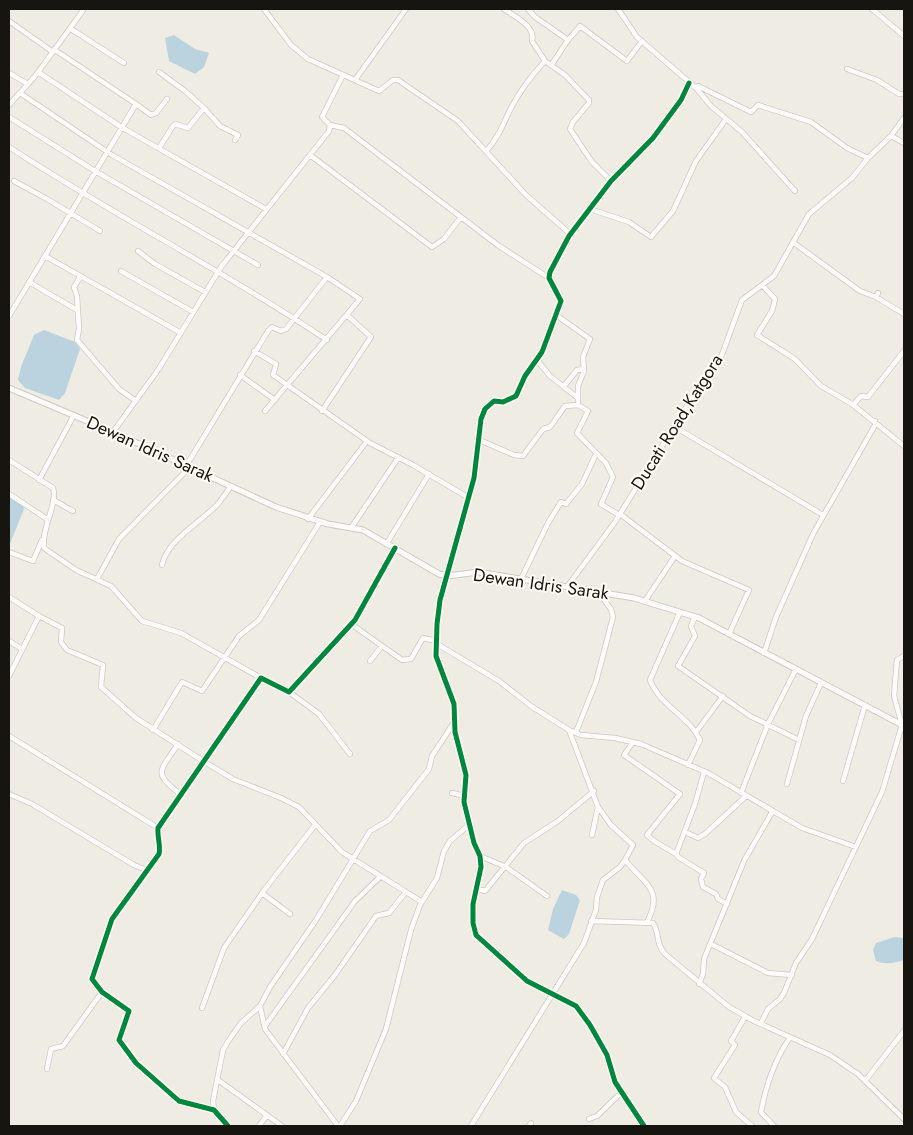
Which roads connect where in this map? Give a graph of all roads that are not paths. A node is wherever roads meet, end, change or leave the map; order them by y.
1 (84, 9) edge
2 (265, 9) edge
3 (406, 9) edge
4 (504, 9) edge
5 (528, 9) edge
6 (618, 9) edge
7 (872, 9) edge
8 (9, 21) edge
9 (71, 29) junction
10 (904, 36) edge
11 (568, 40) junction
12 (642, 41) junction
13 (54, 51) junction
14 (545, 61) junction
15 (124, 62) dead end
16 (552, 64) junction
17 (847, 69) dead end
18 (38, 72) junction
19 (158, 72) dead end
20 (9, 73) edge
21 (343, 75) junction
22 (355, 80) junction
23 (689, 83) junction
24 (28, 84) junction
25 (696, 88) junction
26 (20, 93) junction
27 (904, 94) edge
28 (167, 99) dead end
29 (136, 104) junction
30 (9, 105) edge
31 (204, 108) junction
32 (9, 117) edge
33 (904, 118) edge
34 (726, 119) junction
35 (330, 125) junction
36 (121, 127) junction
37 (891, 136) junction
38 (236, 140) dead end
39 (904, 143) edge
40 (9, 147) edge
41 (159, 148) junction
42 (486, 151) junction
43 (107, 152) junction
44 (310, 155) junction
45 (868, 158) junction
46 (94, 171) junction
47 (14, 181) dead end
48 (611, 181) junction
49 (795, 191) dead end
50 (83, 194) junction
51 (590, 208) junction
52 (266, 209) junction
53 (72, 213) junction
54 (461, 217) junction
55 (100, 231) dead end
56 (248, 231) junction
57 (569, 236) junction
58 (794, 243) junction
59 (234, 250) junction
60 (138, 251) dead end
61 (45, 256) junction
62 (258, 265) dead end
63 (121, 271) dead end
64 (219, 271) junction
65 (80, 277) junction
66 (327, 277) junction
67 (549, 278) junction
68 (29, 282) junction
69 (762, 285) junction
70 (205, 292) junction
71 (77, 310) junction
72 (193, 312) junction
73 (904, 314) edge
74 (556, 315) junction
75 (9, 316) edge
76 (348, 316) junction
77 (295, 318) junction
78 (181, 333) junction
79 (327, 340) junction
80 (254, 351) junction
81 (904, 351) edge
82 (537, 360) junction
83 (584, 369) junction
84 (240, 375) junction
85 (287, 386) junction
86 (564, 386) junction
87 (9, 388) edge
88 (578, 398) junction
89 (275, 400) junction
90 (136, 401) junction
91 (578, 405) junction
92 (853, 406) junction
93 (265, 411) dead end
94 (322, 411) junction
95 (74, 415) junction
96 (875, 421) junction
97 (674, 427) junction
98 (113, 432) junction
99 (477, 439) junction
100 (367, 441) junction
101 (904, 446) edge
102 (596, 454) junction
103 (398, 458) junction
104 (9, 460) edge
105 (188, 466) junction
106 (429, 474) junction
107 (39, 480) junction
108 (231, 486) junction
109 (9, 494) edge
110 (469, 498) junction
111 (53, 500) junction
112 (73, 511) dead end
113 (619, 514) junction
114 (823, 515) junction
115 (308, 518) junction
116 (47, 519) junction
117 (320, 522) junction
118 (351, 528) junction
119 (387, 543) junction
120 (42, 548) junction
121 (395, 548) junction
122 (9, 552) edge
123 (676, 556) junction
124 (162, 565) dead end
125 (448, 576) junction
126 (97, 579) junction
127 (521, 579) junction
128 (567, 587) junction
129 (598, 592) junction
130 (9, 597) edge
131 (645, 601) junction
132 (680, 612) junction
133 (39, 616) junction
134 (695, 617) junction
135 (352, 624) junction
136 (729, 634) junction
137 (9, 641) edge
138 (437, 643) junction
139 (381, 647) junction
140 (22, 649) junction
141 (764, 653) junction
142 (224, 656) junction
143 (904, 656) edge
144 (370, 661) dead end
145 (796, 669) junction
146 (9, 676) edge
147 (261, 678) junction
148 (821, 683) junction
149 (289, 692) junction
150 (723, 696) junction
151 (865, 705) junction
152 (455, 720) junction
153 (768, 724) junction
154 (903, 725) edge
155 (154, 730) junction
156 (570, 730) junction
157 (576, 732) junction
158 (696, 732) junction
159 (9, 736) edge
160 (799, 740) junction
161 (633, 742) junction
162 (178, 744) junction
163 (350, 754) dead end
164 (203, 761) junction
165 (688, 765) junction
166 (704, 772) junction
167 (843, 781) dead end
168 (786, 784) dead end
169 (594, 791) junction
170 (741, 792) junction
171 (452, 793) dead end
172 (9, 794) edge
173 (180, 794) junction
174 (465, 796) junction
175 (746, 796) junction
176 (598, 807) junction
177 (772, 812) junction
178 (470, 824) junction
179 (315, 825) junction
180 (158, 828) junction
181 (685, 832) junction
182 (592, 835) dead end
183 (856, 847) junction
184 (676, 854) junction
185 (480, 856) junction
186 (353, 858) junction
187 (625, 860) junction
188 (506, 866) junction
189 (146, 870) junction
190 (381, 876) junction
191 (477, 889) junction
192 (262, 893) junction
193 (405, 893) junction
194 (548, 896) dead end
195 (422, 902) junction
196 (728, 904) junction
197 (290, 914) dead end
198 (591, 921) junction
199 (647, 922) junction
200 (711, 944) junction
201 (792, 975) junction
202 (699, 984) junction
203 (102, 992) junction
204 (551, 995) junction
205 (260, 1006) junction
206 (202, 1008) dead end
207 (745, 1017) junction
208 (761, 1023) junction
209 (265, 1026) junction
210 (904, 1032) edge
211 (790, 1037) junction
212 (282, 1054) junction
213 (46, 1069) dead end
214 (218, 1080) junction
215 (865, 1080) junction
216 (622, 1092) junction
217 (904, 1108) edge
218 (214, 1110) junction
219 (899, 1114) junction
220 (267, 1116) junction
221 (588, 1119) dead end
222 (904, 1119) edge
223 (228, 1126) edge
224 (259, 1126) edge
225 (282, 1126) edge
226 (339, 1126) edge
227 (471, 1126) edge
228 (644, 1126) edge
229 (752, 1126) edge
230 (774, 1126) edge

1 - 9 street
2 - 21 street
3 - 22 street
4 - 14 street
5 - 11 street
6 - 12 street
7 - 10 street
8 - 13 street
9 - 13 street
9 - 15 street
11 - 12 street
11 - 16 street
12 - 23 street
13 - 18 street
13 - 29 street
14 - 16 street
14 - 42 street
16 - 48 street
17 - 27 street
18 - 24 street
18 - 36 street
19 - 31 street
20 - 24 street
21 - 22 street
21 - 35 street
22 - 42 street
23 - 25 street
23 - 48 street
24 - 26 street
25 - 34 street
25 - 45 street
26 - 30 street
26 - 43 street
28 - 29 street
29 - 36 street
31 - 38 street
31 - 41 street
32 - 46 street
33 - 37 street, Ducati Road,Katgora
34 - 49 street
34 - 51 street
35 - 44 street
35 - 54 street
36 - 41 street
36 - 43 street
37 - 39 street
37 - 45 street, Ducati Road,Katgora
40 - 50 street
41 - 52 street
42 - 57 street
43 - 46 street
43 - 56 street
44 - 52 street
44 - 54 street
45 - 58 street, Ducati Road,Katgora
46 - 50 street
46 - 59 street
47 - 53 street
48 - 51 street
50 - 53 street
50 - 64 street
51 - 57 street
52 - 56 street
53 - 55 street
53 - 61 street
54 - 67 street
56 - 59 street
56 - 66 street
57 - 67 street
58 - 69 street, Ducati Road,Katgora
58 - 73 street
59 - 62 street
59 - 64 street
60 - 70 street
61 - 65 street
61 - 68 street
63 - 72 street
64 - 70 street
64 - 77 street
65 - 71 street
65 - 78 street
66 - 76 street
66 - 77 street
67 - 74 street
68 - 71 street
68 - 75 street
69 - 92 street
69 - 97 street, Ducati Road,Katgora
70 - 72 street
71 - 90 street
72 - 78 street
74 - 82 street
74 - 83 street
76 - 79 street
76 - 94 street
77 - 79 street
77 - 80 street
78 - 90 street
79 - 85 street
80 - 84 street
80 - 85 street
81 - 92 street
82 - 86 street
82 - 99 street
83 - 86 street
83 - 88 street
84 - 89 street
84 - 105 street
85 - 89 street
85 - 94 street
86 - 88 street
87 - 95 main road, Dewan Idris Sarak
88 - 91 street
89 - 93 street
90 - 98 street
91 - 99 street
91 - 102 street
92 - 96 street
94 - 100 street
95 - 98 main road, Dewan Idris Sarak
95 - 107 street
96 - 101 street
96 - 114 street
97 - 113 street, Ducati Road,Katgora
97 - 114 street
98 - 105 main road, Dewan Idris Sarak
99 - 110 street
100 - 103 street
100 - 115 street
102 - 113 street
102 - 127 street
103 - 106 street
103 - 118 street
104 - 107 street
105 - 108 main road, Dewan Idris Sarak
105 - 126 street
106 - 110 street
106 - 119 street
107 - 111 street
108 - 115 main road, Dewan Idris Sarak
108 - 124 street
109 - 116 street
110 - 125 street
111 - 112 street
111 - 116 street
113 - 123 street
113 - 128 street, Ducati Road,Katgora
114 - 141 street
115 - 117 main road, Dewan Idris Sarak
116 - 120 street
117 - 118 main road, Dewan Idris Sarak
117 - 142 street
118 - 119 main road, Dewan Idris Sarak
119 - 121 main road, Dewan Idris Sarak
120 - 122 street
120 - 126 street
121 - 125 main road, Dewan Idris Sarak
121 - 135 street
123 - 131 street
123 - 136 street
125 - 127 main road, Dewan Idris Sarak
125 - 138 street
126 - 142 street
127 - 128 main road, Dewan Idris Sarak
128 - 129 main road, Dewan Idris Sarak
129 - 131 main road, Dewan Idris Sarak
129 - 157 street
130 - 133 street
131 - 132 main road, Dewan Idris Sarak
132 - 134 main road, Dewan Idris Sarak
132 - 158 street
133 - 140 street
133 - 155 street
134 - 136 main road, Dewan Idris Sarak
134 - 150 street
135 - 139 street
135 - 149 street
136 - 141 main road, Dewan Idris Sarak
137 - 140 street
138 - 139 street
138 - 152 street
138 - 156 street
139 - 144 street
140 - 146 street
141 - 145 main road, Dewan Idris Sarak
142 - 147 street
142 - 155 street
143 - 154 street
145 - 148 main road, Dewan Idris Sarak
145 - 153 street
147 - 149 street
147 - 164 street
148 - 151 main road, Dewan Idris Sarak
148 - 160 street
149 - 163 street
150 - 153 street
150 - 158 street
151 - 154 main road, Dewan Idris Sarak
151 - 167 street
152 - 174 street
152 - 186 street
153 - 160 street
153 - 170 street
154 - 183 street
155 - 162 street
156 - 157 street
156 - 169 street
157 - 161 street
158 - 165 street
159 - 180 street
160 - 168 street
161 - 165 street
161 - 184 street
162 - 164 street
162 - 173 street
164 - 173 street
164 - 179 street
165 - 166 street
166 - 170 street
166 - 181 street
169 - 176 street
169 - 188 street
170 - 175 street
171 - 174 street
172 - 189 street
173 - 180 street
174 - 178 street
175 - 177 street
175 - 181 street
176 - 182 street
176 - 187 street
177 - 183 street
177 - 196 street
178 - 185 street
178 - 195 street
179 - 186 street
179 - 192 street
180 - 189 street
181 - 184 street
183 - 201 street
184 - 196 street
185 - 188 street
185 - 191 street
186 - 190 street
186 - 205 street
187 - 198 street
187 - 199 street
188 - 191 street
188 - 194 street
189 - 203 street
190 - 193 street
190 - 209 street
191 - 204 street
192 - 197 street
192 - 206 street
193 - 195 street
193 - 212 street
195 - 226 street
196 - 200 street
198 - 199 street
198 - 204 street
199 - 202 street
200 - 201 street
200 - 202 street
201 - 208 street
202 - 207 street
203 - 213 street
203 - 218 street
204 - 216 street
204 - 227 street
205 - 209 street
205 - 214 street
207 - 208 street
207 - 229 street
208 - 211 street
209 - 212 street
210 - 215 street
211 - 215 street
211 - 230 street
212 - 226 street
214 - 218 street
214 - 220 street
215 - 219 street
216 - 221 street
216 - 228 street
217 - 219 street
218 - 223 street
219 - 222 street
220 - 224 street
220 - 225 street

